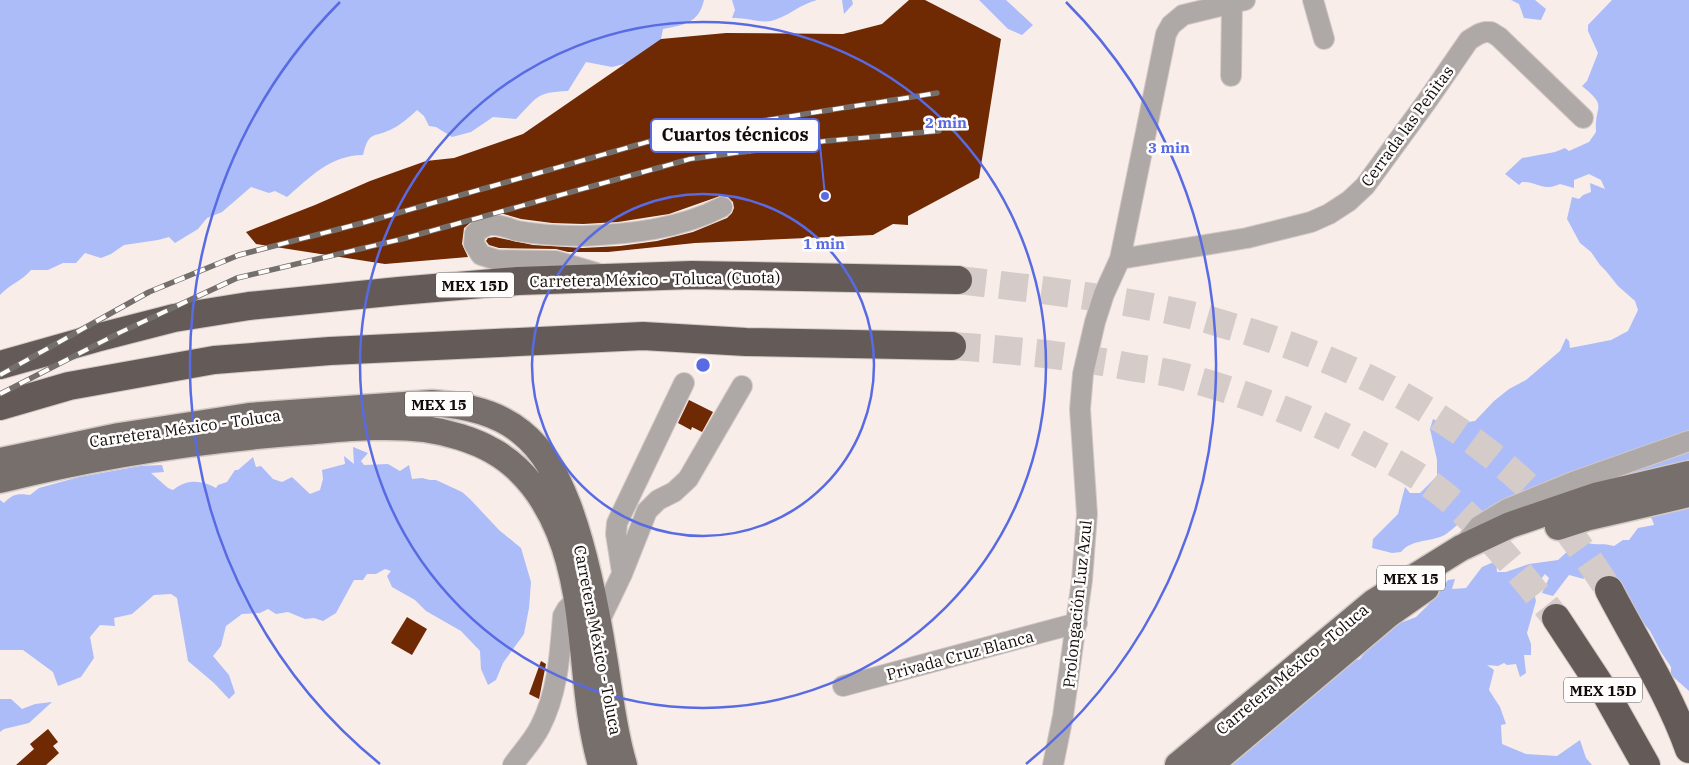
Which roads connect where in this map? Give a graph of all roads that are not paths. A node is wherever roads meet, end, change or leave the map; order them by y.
1 (1313, 0) edge
2 (1239, 2) edge
3 (1324, 39) dead end
4 (1232, 76) dead end
5 (1583, 118) dead end
6 (722, 207) dead end
7 (1120, 259) junction
8 (613, 278) junction
9 (958, 280) tunnel mouth
10 (952, 346) tunnel mouth
11 (0, 365) edge
12 (684, 383) dead end
13 (742, 386) dead end
14 (0, 406) edge
15 (1689, 441) edge
16 (0, 460) edge
17 (1689, 474) edge
18 (0, 480) edge
19 (1689, 494) edge
20 (1461, 548) junction
21 (622, 574) junction
22 (1609, 590) tunnel mouth
23 (577, 599) junction
24 (1556, 618) tunnel mouth
25 (1077, 623) junction
26 (598, 624) junction
27 (843, 686) dead end
28 (1689, 749) edge
29 (513, 765) edge
30 (601, 765) edge
31 (624, 765) edge
32 (1052, 765) edge
33 (1178, 765) edge
34 (1210, 765) edge
35 (1646, 765) edge

1 - 3 street
2 - 4 street
2 - 7 street, Prolongación Luz Azul
5 - 7 street, Cerrada las Peñitas
6 - 8 street
7 - 25 street, Prolongación Luz Azul
8 - 9 highway, Carretera México - Toluca (Cuota) / MEX 15D
8 - 11 highway, Carretera México - Toluca (Cuota) / MEX 15D
10 - 14 highway
12 - 21 street
13 - 21 street
15 - 20 street
16 - 26 main road, Carretera México - Toluca / MEX 15
17 - 20 main road, Carretera México - Toluca / MEX 15
18 - 23 main road, Carretera México - Toluca / MEX 15
19 - 34 main road, Carretera México - Toluca / MEX 15
20 - 33 main road, Carretera México - Toluca / MEX 15
21 - 26 street
22 - 28 highway, MEX 15D
23 - 29 street
23 - 30 main road, Carretera México - Toluca / MEX 15
24 - 35 highway, MEX 15D
25 - 27 street, Privada Cruz Blanca
25 - 32 street, Prolongación Luz Azul
26 - 31 main road, Carretera México - Toluca / MEX 15

